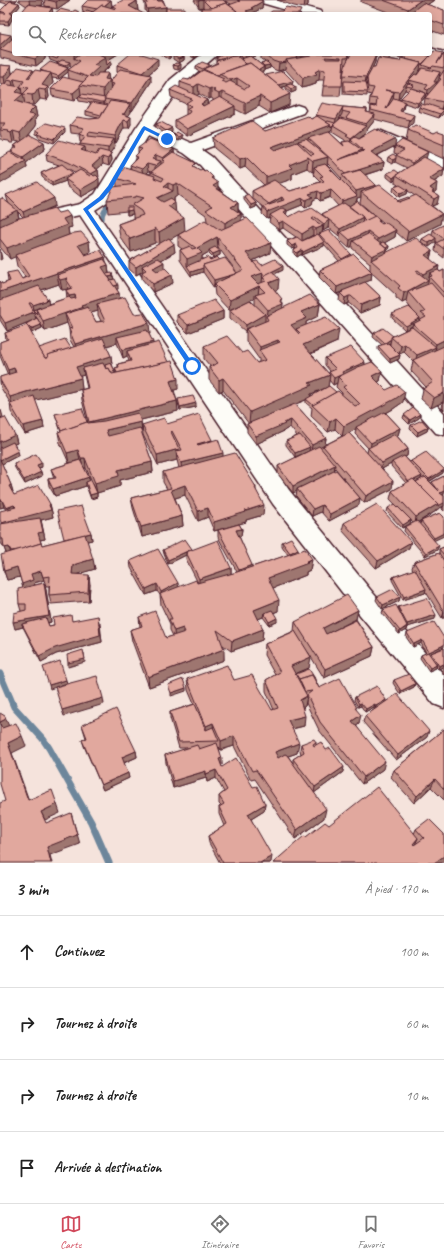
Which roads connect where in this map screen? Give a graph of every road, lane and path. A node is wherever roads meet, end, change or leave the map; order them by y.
1 (273, 2) edge
2 (266, 12) edge
3 (308, 12) edge
4 (432, 53) edge
5 (209, 56) edge
6 (444, 57) edge
7 (297, 110) dead end
8 (144, 128) junction
9 (379, 135) edge
10 (190, 149) junction
11 (444, 164) edge
12 (85, 209) junction
13 (0, 232) edge
14 (444, 427) edge
15 (444, 695) edge

1 - 2 street
1 - 3 street
4 - 6 street
5 - 8 street
7 - 10 street
8 - 10 street
8 - 12 street
9 - 11 street
10 - 14 street
12 - 13 street
12 - 15 street

